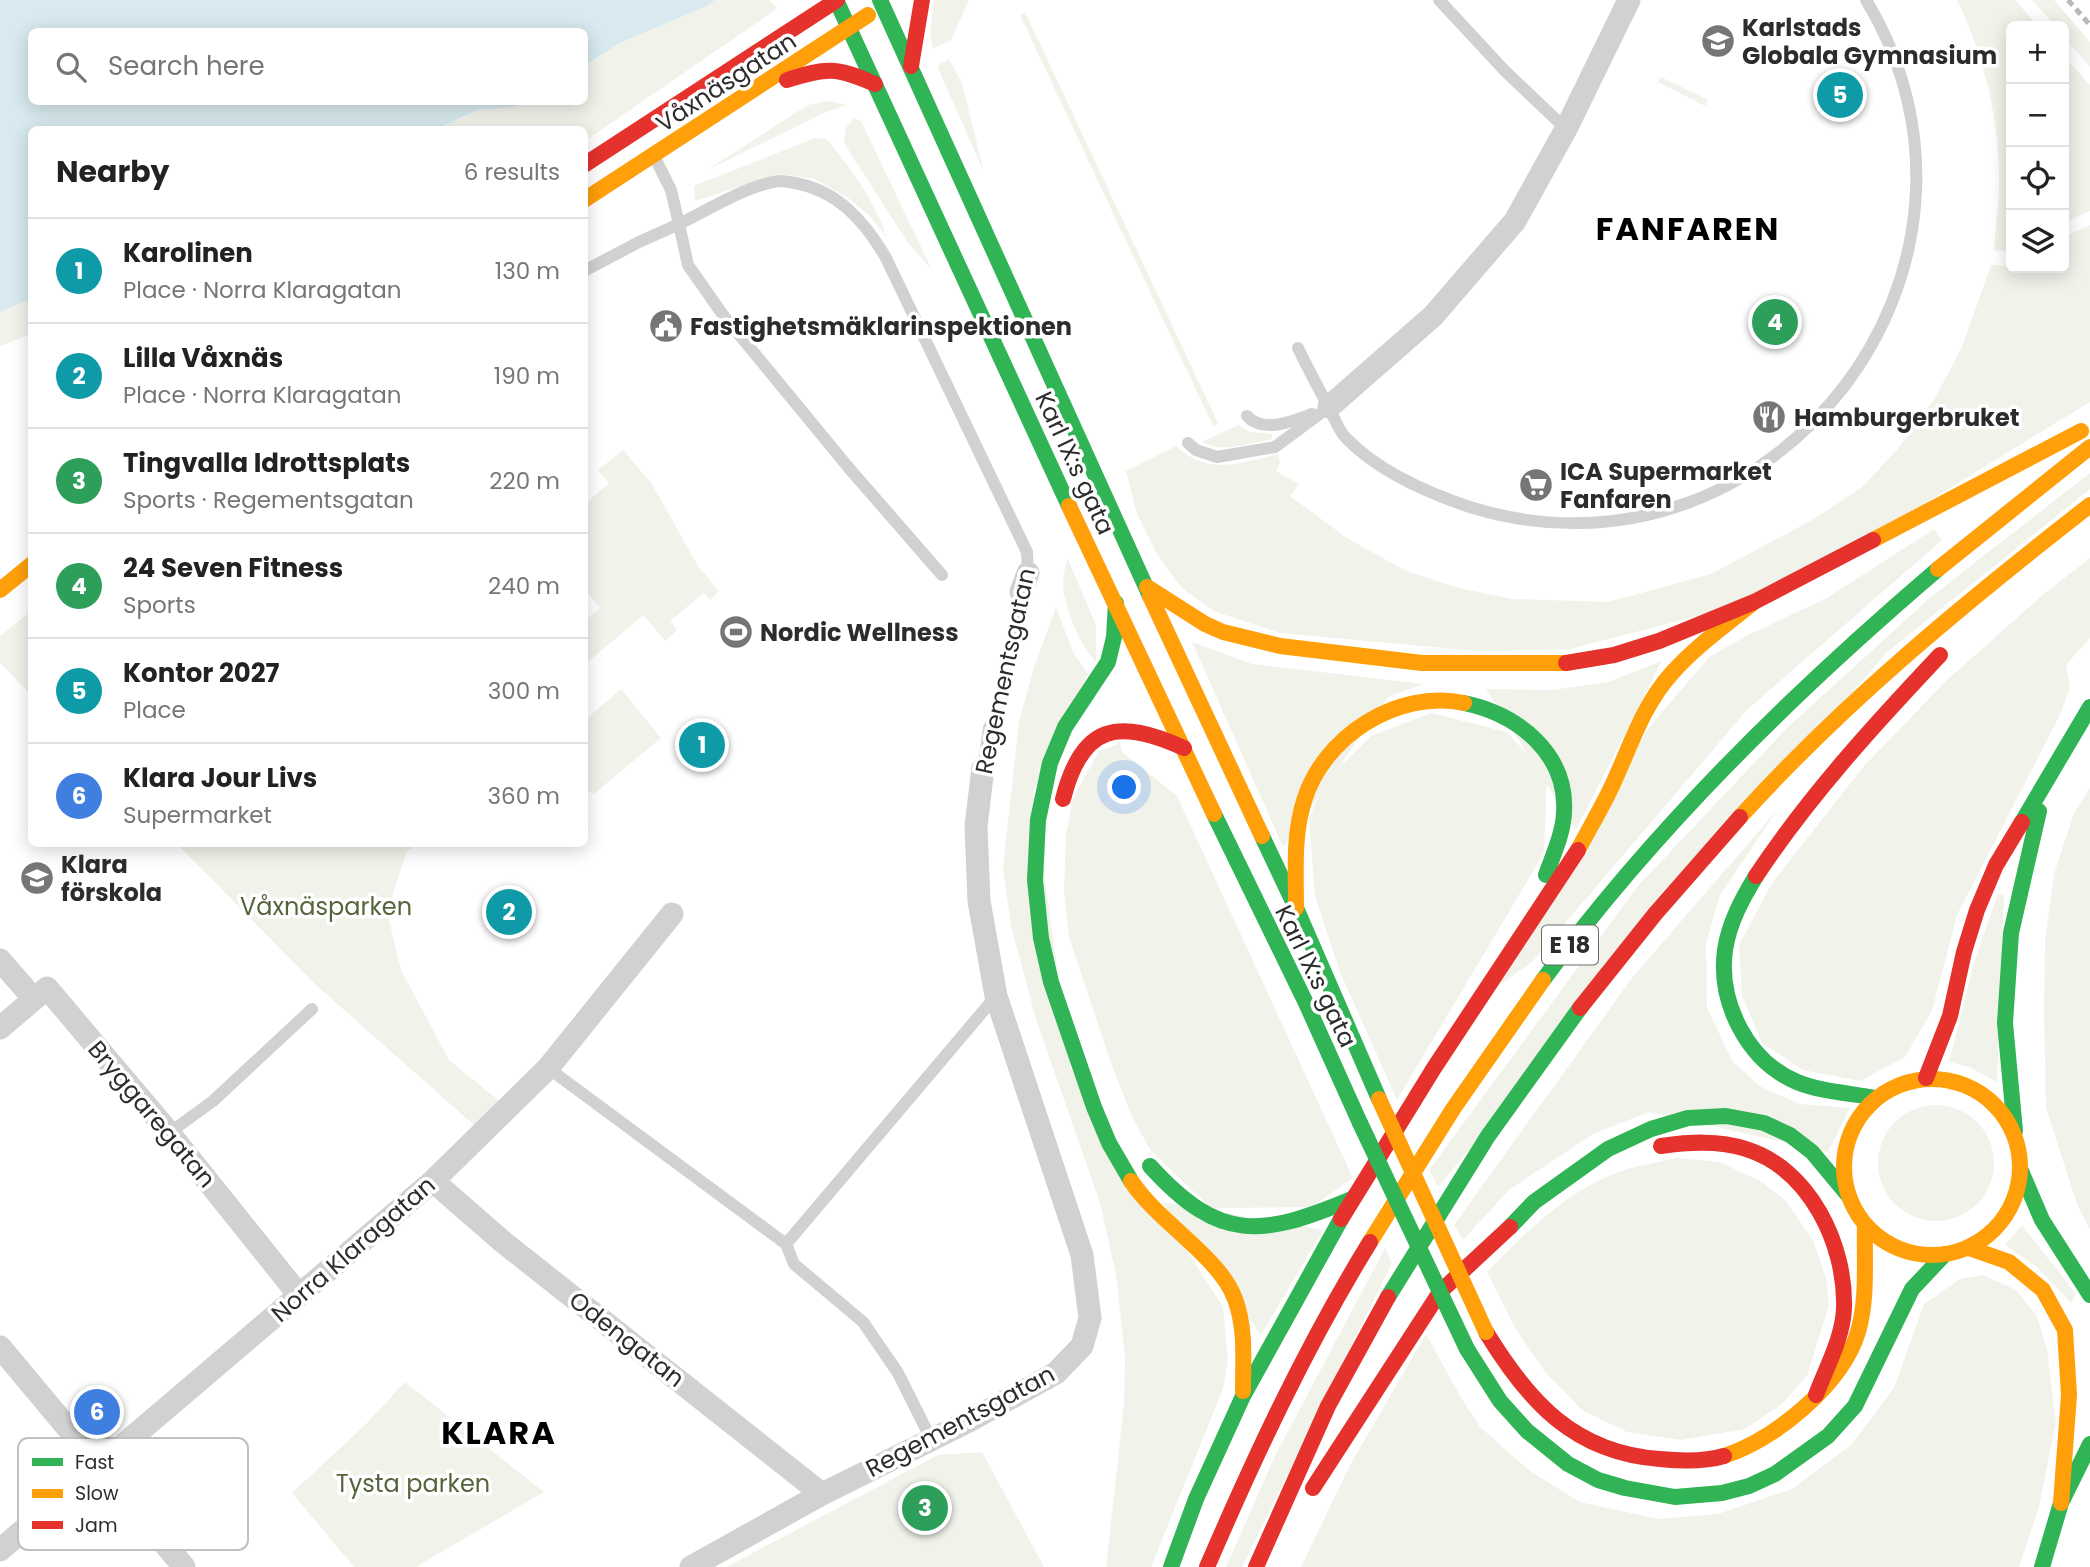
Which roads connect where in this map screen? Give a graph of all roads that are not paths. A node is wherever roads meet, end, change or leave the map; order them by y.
1 (836, 0) edge
2 (922, 0) edge
3 (1439, 0) edge
4 (1629, 0) edge
5 (1866, 0) edge
6 (884, 2) edge
7 (849, 28) junction
8 (911, 66) junction
9 (875, 84) junction
10 (755, 90) junction
11 (1566, 129) junction
12 (654, 156) junction
13 (588, 161) edge
14 (588, 197) edge
15 (679, 224) junction
16 (588, 269) edge
17 (1298, 348) dead end
18 (1329, 407) junction
19 (1247, 416) dead end
20 (2090, 426) edge
21 (1188, 443) dead end
22 (2090, 447) edge
23 (2090, 505) edge
24 (2063, 526) junction
25 (28, 567) edge
26 (942, 575) dead end
27 (1147, 587) junction
28 (0, 590) edge
29 (1754, 602) junction
30 (1116, 603) junction
31 (1980, 613) dead end
32 (1952, 642) dead end
33 (2090, 706) edge
34 (1184, 748) junction
35 (983, 768) joint
36 (2046, 781) junction
37 (1061, 815) dead end
38 (1296, 908) junction
39 (672, 914) dead end
40 (1528, 925) junction
41 (0, 960) edge
42 (996, 996) junction
43 (34, 999) junction
44 (312, 1009) dead end
45 (0, 1028) edge
46 (548, 1068) junction
47 (1926, 1078) junction
48 (1876, 1098) junction
49 (169, 1133) junction
50 (2015, 1135) junction
51 (1142, 1156) dead end
52 (1591, 1163) junction
53 (2021, 1171) junction
54 (433, 1181) junction
55 (1847, 1194) junction
56 (1352, 1199) junction
57 (1864, 1225) junction
58 (786, 1244) junction
59 (1969, 1248) junction
60 (1945, 1254) junction
61 (299, 1295) junction
62 (2090, 1295) edge
63 (0, 1348) edge
64 (1816, 1395) junction
65 (1243, 1396) junction
66 (76, 1438) edge
67 (132, 1438) edge
68 (931, 1440) junction
69 (2090, 1444) edge
70 (822, 1494) junction
71 (2061, 1503) junction
72 (18, 1535) edge
73 (0, 1550) edge
74 (170, 1550) edge
75 (184, 1567) edge
76 (691, 1567) edge
77 (1171, 1567) edge
78 (1207, 1567) edge
79 (1256, 1567) edge
80 (1262, 1567) edge
81 (2042, 1567) edge

1 - 7 main road, Karl IX:s gata
1 - 13 main road, Våxnäsgatan
2 - 8 main road
3 - 11 lane
4 - 11 street
5 - 18 lane
6 - 7 main road, Våxnäsgatan
6 - 8 main road, Karl IX:s gata
7 - 9 main road, Karl IX:s gata
7 - 10 main road, Våxnäsgatan
8 - 27 main road, Karl IX:s gata
9 - 10 main road
9 - 30 main road, Karl IX:s gata
10 - 12 main road, Våxnäsgatan
11 - 18 street
12 - 14 main road, Våxnäsgatan
12 - 15 lane
15 - 16 lane, Regementsgatan
15 - 26 lane
15 - 35 lane, Regementsgatan
17 - 18 lane
18 - 19 lane
18 - 21 lane
20 - 29 main road
22 - 78 main road, E 18
23 - 24 main road, E 18
24 - 31 main road
24 - 79 main road, E 18
25 - 28 main road
27 - 29 main road
27 - 38 main road, Karl IX:s gata
29 - 40 main road
30 - 34 main road, Karl IX:s gata
30 - 65 main road
32 - 48 main road
33 - 36 main road
34 - 37 main road
34 - 60 main road, Karl IX:s gata, bridge
35 - 42 street, Regementsgatan
36 - 47 main road
36 - 50 main road
38 - 40 main road
38 - 64 main road, Karl IX:s gata, bridge
39 - 46 street, Norra Klaragatan
40 - 56 main road
41 - 43 street
42 - 58 lane
42 - 68 street, Regementsgatan
43 - 45 street
43 - 49 street, Bryggaregatan
44 - 49 lane
46 - 54 street, Norra Klaragatan
46 - 58 lane
47 - 48 main road
47 - 50 main road
48 - 55 main road
49 - 61 street, Bryggaregatan
50 - 53 main road
51 - 56 main road
52 - 55 main road
52 - 64 main road
52 - 80 main road
53 - 59 main road
53 - 62 main road
54 - 61 street, Norra Klaragatan
54 - 70 street, Odengatan
55 - 57 main road
56 - 65 main road
57 - 60 main road
57 - 64 main road, Karl IX:s gata
58 - 68 lane
59 - 60 main road
59 - 71 main road
61 - 67 street, Norra Klaragatan
63 - 66 street
65 - 77 main road
68 - 70 street, Regementsgatan
69 - 71 main road
70 - 76 street, Regementsgatan
71 - 81 main road
72 - 73 street, Norra Klaragatan
74 - 75 street

